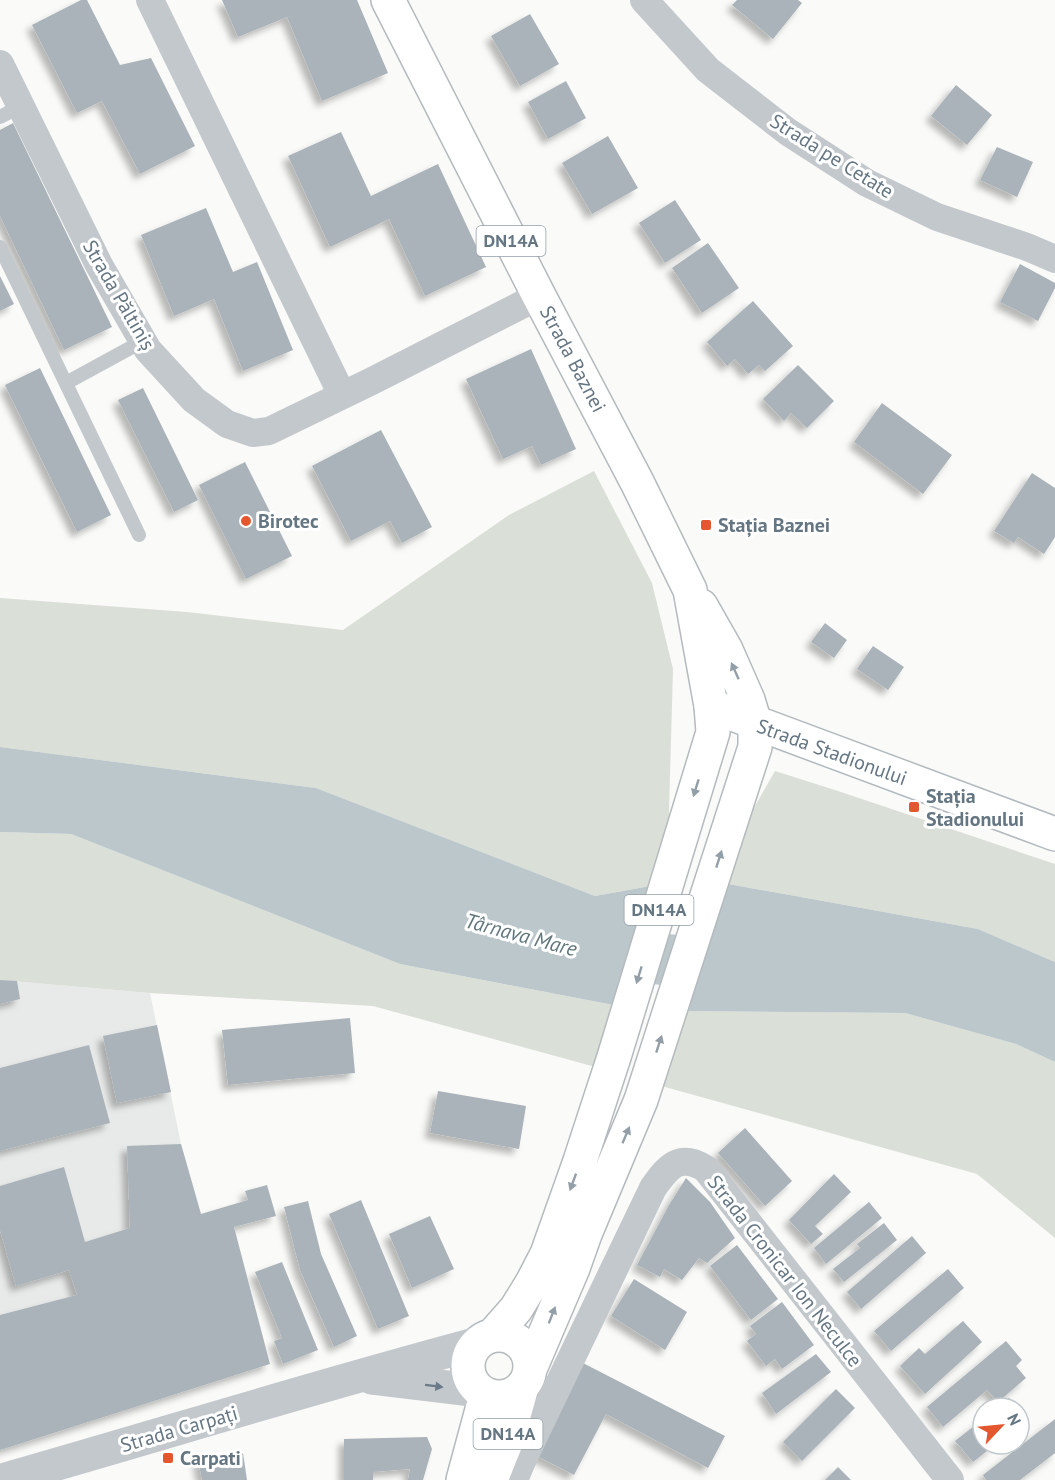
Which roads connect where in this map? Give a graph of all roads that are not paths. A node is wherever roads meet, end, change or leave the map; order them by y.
1 (150, 0) edge
2 (388, 0) edge
3 (644, 0) edge
4 (0, 64) edge
5 (10, 112) edge
6 (0, 246) edge
7 (1055, 259) edge
8 (539, 296) junction
9 (143, 341) junction
10 (66, 383) junction
11 (342, 395) junction
12 (139, 535) dead end
13 (690, 590) junction
14 (712, 719) junction
15 (755, 735) junction
16 (1055, 834) edge
17 (485, 1339) junction
18 (355, 1376) junction
19 (526, 1378) junction
20 (483, 1393) junction
21 (2, 1480) edge
22 (463, 1480) edge
23 (491, 1480) edge
24 (514, 1480) edge
25 (950, 1480) edge

1 - 11 street
2 - 8 main road, Strada Baznei / DN14A
3 - 7 street, Strada pe Cetate
4 - 5 street, Strada Păltiniș
5 - 9 street, Strada Păltiniș
6 - 10 lane
8 - 11 street, Strada Păltiniș
8 - 13 main road, Strada Baznei / DN14A
9 - 10 lane
9 - 11 street, Strada Păltiniș
10 - 12 lane
13 - 14 main road, Strada Baznei / DN14A
15 -> 13 main road, DN14A
14 - 15 main road, Strada Stadionului
14 -> 17 main road, DN14A
15 - 16 main road, Strada Stadionului
19 -> 15 main road, DN14A
17 - 18 street, Strada Carpați
17 - 19 main road
17 - 20 main road
18 -> 20 street, Strada Carpați
18 - 21 street, Strada Carpați
19 - 20 main road
19 - 23 main road, DN14A
20 - 22 main road, DN14A
24 - 25 street, Strada Cronicar Ion Neculce

